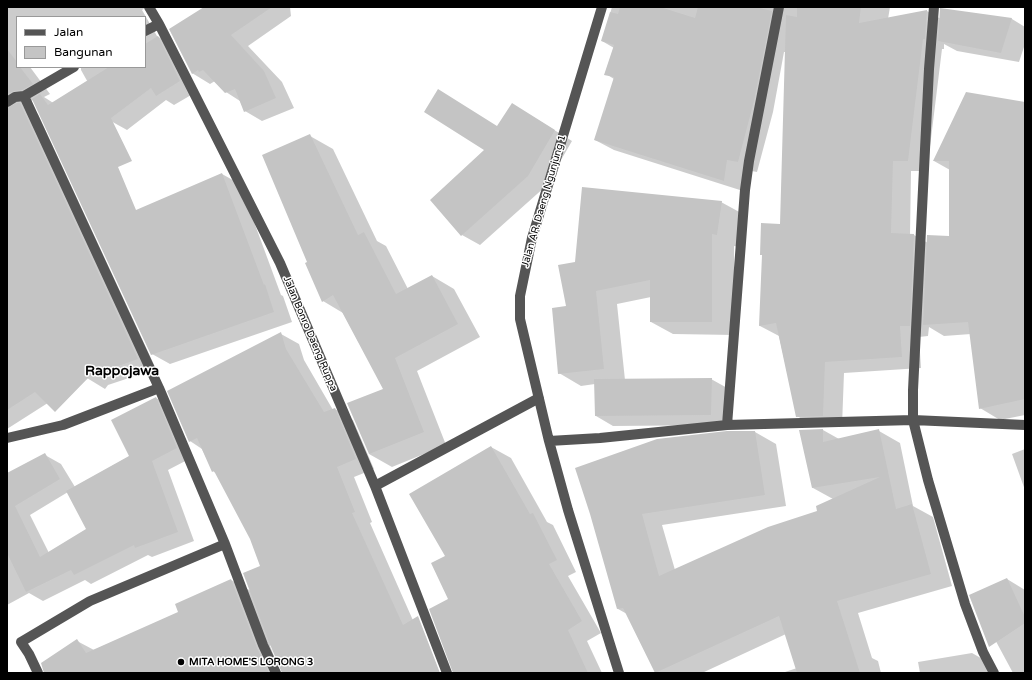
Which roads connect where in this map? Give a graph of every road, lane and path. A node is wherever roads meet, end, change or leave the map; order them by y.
1 (149, 7) edge
2 (602, 7) edge
3 (778, 7) edge
4 (934, 7) edge
5 (159, 24) junction
6 (146, 30) edge
7 (72, 68) edge
8 (24, 96) junction
9 (7, 102) edge
10 (159, 388) junction
11 (539, 398) junction
12 (913, 420) junction
13 (727, 425) junction
14 (1025, 425) edge
15 (7, 438) edge
16 (549, 441) junction
17 (375, 486) junction
18 (225, 544) junction
19 (38, 673) edge
20 (276, 673) edge
21 (447, 673) edge
22 (620, 673) edge
23 (994, 673) edge

1 - 5 street, Jalan Bonro Daeng Ruppa
2 - 11 street, Jalan AR. Daeng Ngunjung 1
3 - 13 street
4 - 12 street
5 - 6 street
5 - 17 street, Jalan Bonro Daeng Ruppa
7 - 8 street
8 - 9 street
8 - 10 street
10 - 15 street
10 - 18 street
11 - 16 street, Jalan AR. Daeng Ngunjung 1
11 - 17 street
12 - 13 street
12 - 14 street
12 - 23 street
13 - 16 street
16 - 22 street, Jalan AR. Daeng Ngunjung 1
17 - 21 street, Jalan Bonro Daeng Ruppa
18 - 19 street
18 - 20 street

